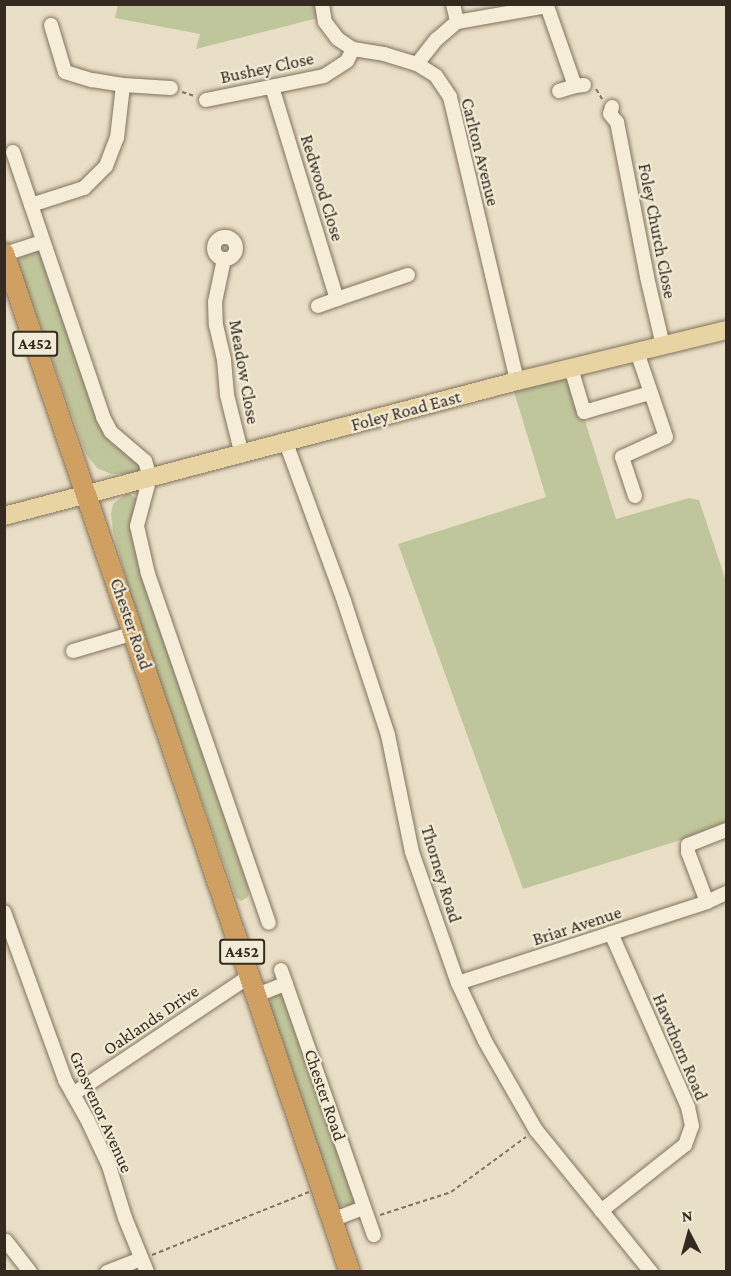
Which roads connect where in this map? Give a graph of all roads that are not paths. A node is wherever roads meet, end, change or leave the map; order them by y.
1 (322, 4) edge
2 (453, 4) edge
3 (547, 5) edge
4 (458, 22) junction
5 (51, 26) dead end
6 (353, 49) junction
7 (417, 64) junction
8 (123, 85) junction
9 (272, 87) junction
10 (171, 88) road end
11 (559, 91) dead end
12 (212, 103) road end
13 (612, 107) road end
14 (13, 152) dead end
15 (31, 205) junction
16 (43, 242) junction
17 (5, 254) edge
18 (224, 259) dead end
19 (399, 275) dead end
20 (337, 299) junction
21 (318, 306) dead end
22 (726, 330) edge
23 (663, 346) junction
24 (637, 352) junction
25 (571, 368) junction
26 (517, 381) junction
27 (650, 393) junction
28 (286, 443) junction
29 (242, 455) junction
30 (150, 477) junction
31 (86, 494) junction
32 (635, 496) dead end
33 (4, 516) edge
34 (134, 633) junction
35 (73, 651) dead end
36 (726, 830) edge
37 (726, 893) edge
38 (707, 902) junction
39 (4, 912) edge
40 (269, 923) dead end
41 (611, 933) junction
42 (458, 983) junction
43 (253, 986) junction
44 (73, 1094) junction
45 (601, 1211) junction
46 (367, 1213) junction
47 (332, 1220) junction
48 (374, 1234) dead end
49 (6, 1241) edge
50 (144, 1265) edge
51 (30, 1272) edge
52 (107, 1272) edge
53 (350, 1272) edge
54 (651, 1272) edge

1 - 6 street, Carlton Avenue
2 - 4 street
3 - 4 street
3 - 11 street
4 - 7 street
5 - 8 street
6 - 7 street, Carlton Avenue
6 - 9 street, Bushey Close
7 - 26 street, Carlton Avenue
8 - 10 street
8 - 15 street
9 - 12 street, Bushey Close
9 - 20 street, Redwood Close
13 - 23 street, Foley Church Close
14 - 15 street
15 - 16 street
16 - 17 street, Chester Road
16 - 30 street
17 - 31 highway, Chester Road / A452
18 - 29 street, Meadow Close
19 - 20 street
20 - 21 street
22 - 23 main road, Foley Road East
23 - 24 main road, Foley Road East
24 - 25 main road, Foley Road East
24 - 27 street
25 - 26 main road, Foley Road East
25 - 27 street
26 - 28 main road, Foley Road East
27 - 32 street
28 - 29 main road, Foley Road East
28 - 42 street, Thorney Road
29 - 30 main road, Foley Road East
30 - 31 main road, Foley Road East
30 - 40 street, Chester Road
31 - 33 main road, Foley Road East
31 - 34 highway, Chester Road / A452
34 - 35 street
34 - 43 highway, Chester Road / A452
36 - 38 street
37 - 38 street, Briar Avenue
38 - 41 street, Briar Avenue
39 - 44 street, Grosvenor Avenue
41 - 42 street, Briar Avenue
41 - 45 street, Hawthorn Road
42 - 45 street, Thorney Road
43 - 44 street, Oaklands Drive
43 - 46 street, Chester Road
43 - 47 highway, Chester Road / A452
44 - 50 street, Grosvenor Avenue
45 - 54 street, Thorney Road
46 - 47 street
46 - 48 street, Chester Road
47 - 53 highway, Chester Road / A452
49 - 51 street
50 - 52 street

